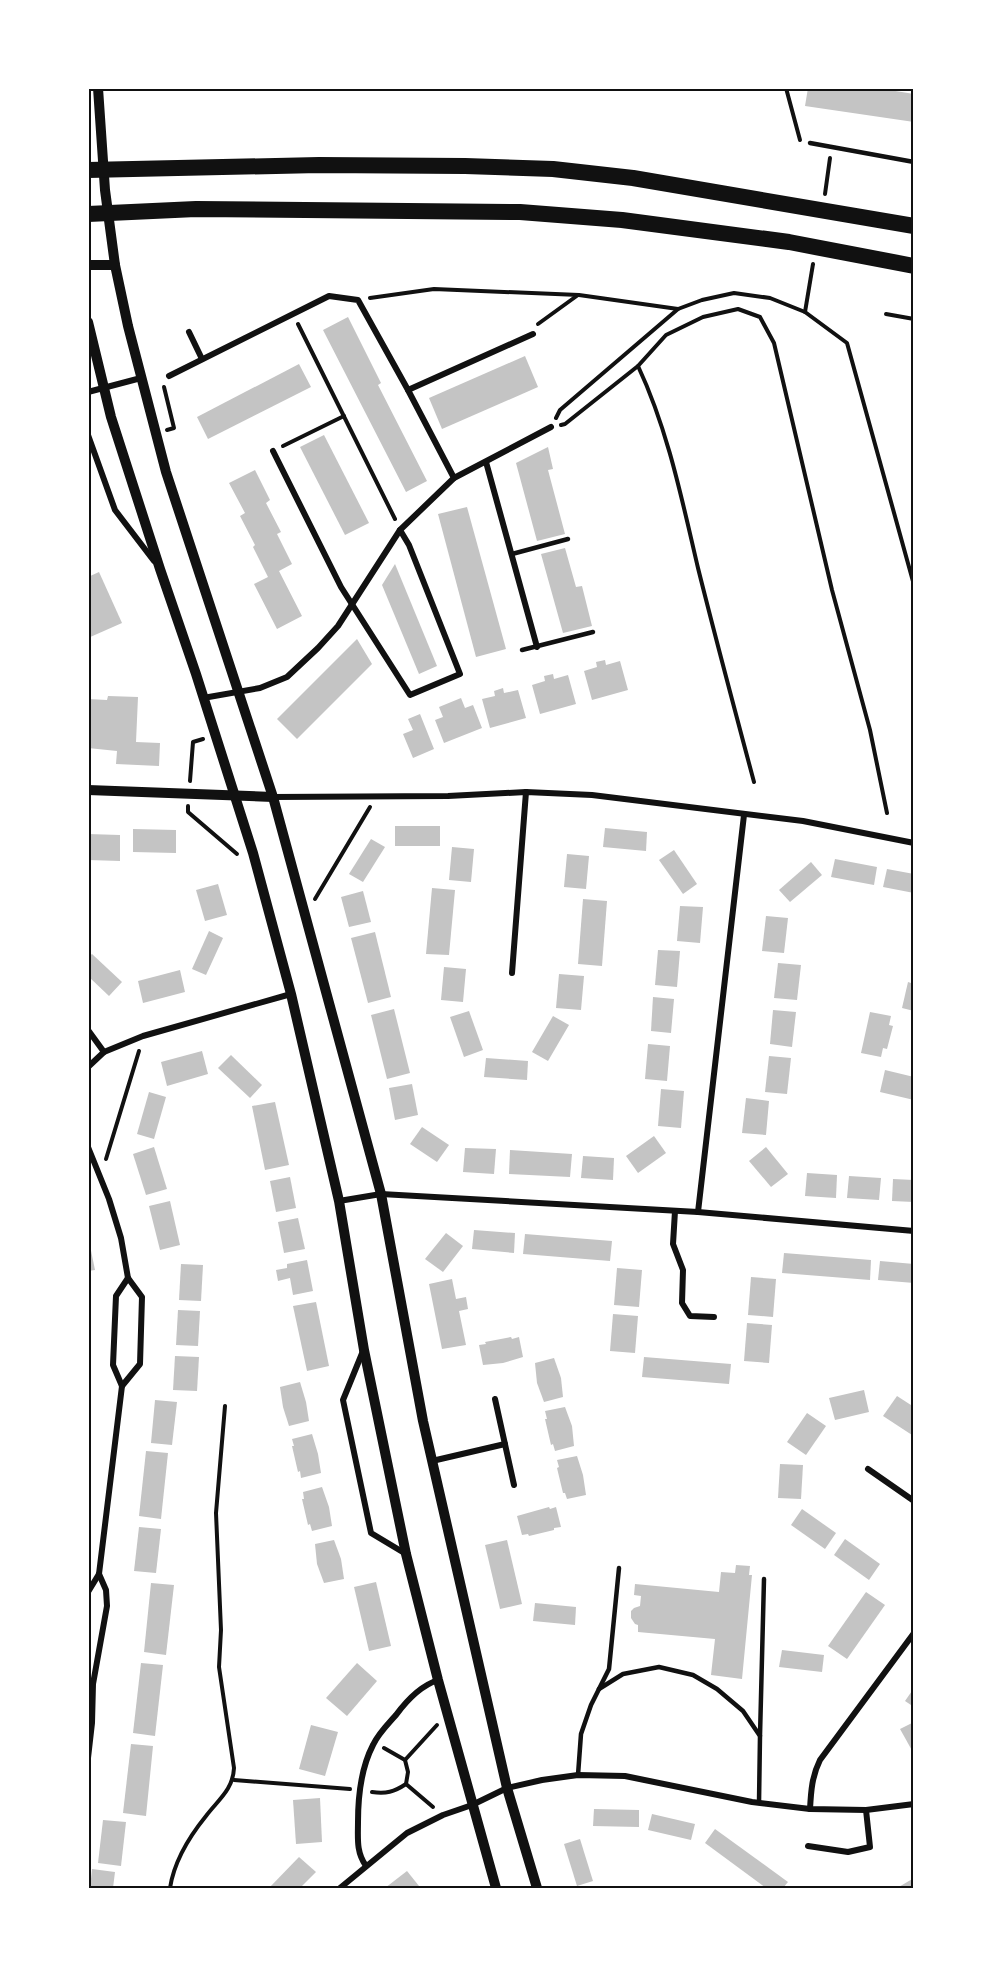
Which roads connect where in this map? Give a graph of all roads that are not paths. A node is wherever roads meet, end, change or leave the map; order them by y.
1 (98, 88) edge
2 (88, 106) edge
3 (101, 110) junction
4 (810, 143) dead end
5 (914, 162) edge
6 (88, 170) edge
7 (88, 214) edge
8 (914, 226) edge
9 (88, 265) edge
10 (115, 265) junction
11 (914, 266) edge
12 (88, 322) edge
13 (189, 332) dead end
14 (533, 334) road end
15 (202, 359) junction
16 (169, 376) dead end
17 (141, 378) junction
18 (104, 388) junction
19 (408, 390) junction
20 (88, 392) edge
21 (551, 427) road end
22 (88, 435) edge
23 (273, 451) road end
24 (486, 462) junction
25 (454, 478) junction
26 (400, 530) junction
27 (568, 538) dead end
28 (512, 554) junction
29 (160, 569) junction
30 (353, 605) junction
31 (593, 632) dead end
32 (537, 646) junction
33 (522, 650) dead end
34 (237, 691) junction
35 (203, 698) junction
36 (88, 790) edge
37 (526, 792) junction
38 (234, 795) junction
39 (273, 797) junction
40 (744, 815) junction
41 (914, 843) edge
42 (512, 973) dead end
43 (291, 994) junction
44 (88, 1030) edge
45 (104, 1052) junction
46 (88, 1067) edge
47 (88, 1147) edge
48 (381, 1194) junction
49 (339, 1201) junction
50 (675, 1211) junction
51 (699, 1212) junction
52 (914, 1231) edge
53 (128, 1278) junction
54 (714, 1317) dead end
55 (364, 1350) junction
56 (122, 1386) junction
57 (495, 1399) dead end
58 (505, 1444) junction
59 (432, 1461) junction
60 (868, 1469) dead end
61 (514, 1485) dead end
62 (914, 1501) edge
63 (406, 1554) junction
64 (619, 1568) dead end
65 (99, 1574) junction
66 (764, 1579) dead end
67 (88, 1592) edge
68 (914, 1633) edge
69 (438, 1680) junction
70 (91, 1684) edge
71 (599, 1689) junction
72 (760, 1736) junction
73 (88, 1758) edge
74 (578, 1775) junction
75 (507, 1788) junction
76 (759, 1803) junction
77 (914, 1804) edge
78 (472, 1805) junction
79 (810, 1809) junction
80 (866, 1810) junction
81 (808, 1846) dead end
82 (366, 1866) junction
83 (340, 1888) edge
84 (496, 1888) edge
85 (537, 1888) edge

1 - 3 street
2 - 3 street
3 - 10 street
4 - 5 lane
6 - 8 highway
7 - 11 highway
9 - 10 street
10 - 17 street
12 - 18 street
13 - 15 street
14 - 19 street
15 - 16 street
15 - 19 street
17 - 18 street
17 - 34 street
18 - 20 street
18 - 29 street
19 - 25 street
21 - 24 street
22 - 29 street
23 - 30 street
24 - 25 street
24 - 28 street
25 - 26 street
26 - 30 street
26 - 30 street
27 - 28 lane
28 - 32 street
29 - 35 street
30 - 34 street
31 - 32 lane
32 - 33 lane
34 - 35 street
34 - 39 street
35 - 38 street
36 - 38 street
37 - 39 street
37 - 40 street
37 - 42 street
38 - 39 street
38 - 43 street
39 - 48 street
40 - 41 street
40 - 51 street
43 - 45 street
43 - 49 street
44 - 45 street
45 - 46 street
47 - 53 street
48 - 49 street
48 - 50 street
48 - 59 street
49 - 55 street
50 - 51 street
50 - 54 street
51 - 52 street
53 - 56 street
53 - 56 street
55 - 63 street
55 - 63 street
56 - 65 street
57 - 58 street
58 - 59 street
58 - 61 street
59 - 75 street
60 - 62 street
63 - 69 street
64 - 71 lane
65 - 67 street
65 - 70 street
66 - 72 lane
68 - 79 street
69 - 78 street
69 - 82 street
70 - 73 street
71 - 72 lane
71 - 74 lane
72 - 76 lane
74 - 75 street
74 - 76 street
75 - 78 street
75 - 85 street
76 - 79 street
77 - 80 street
78 - 82 street
78 - 84 street
79 - 80 street
80 - 81 street
82 - 83 street

